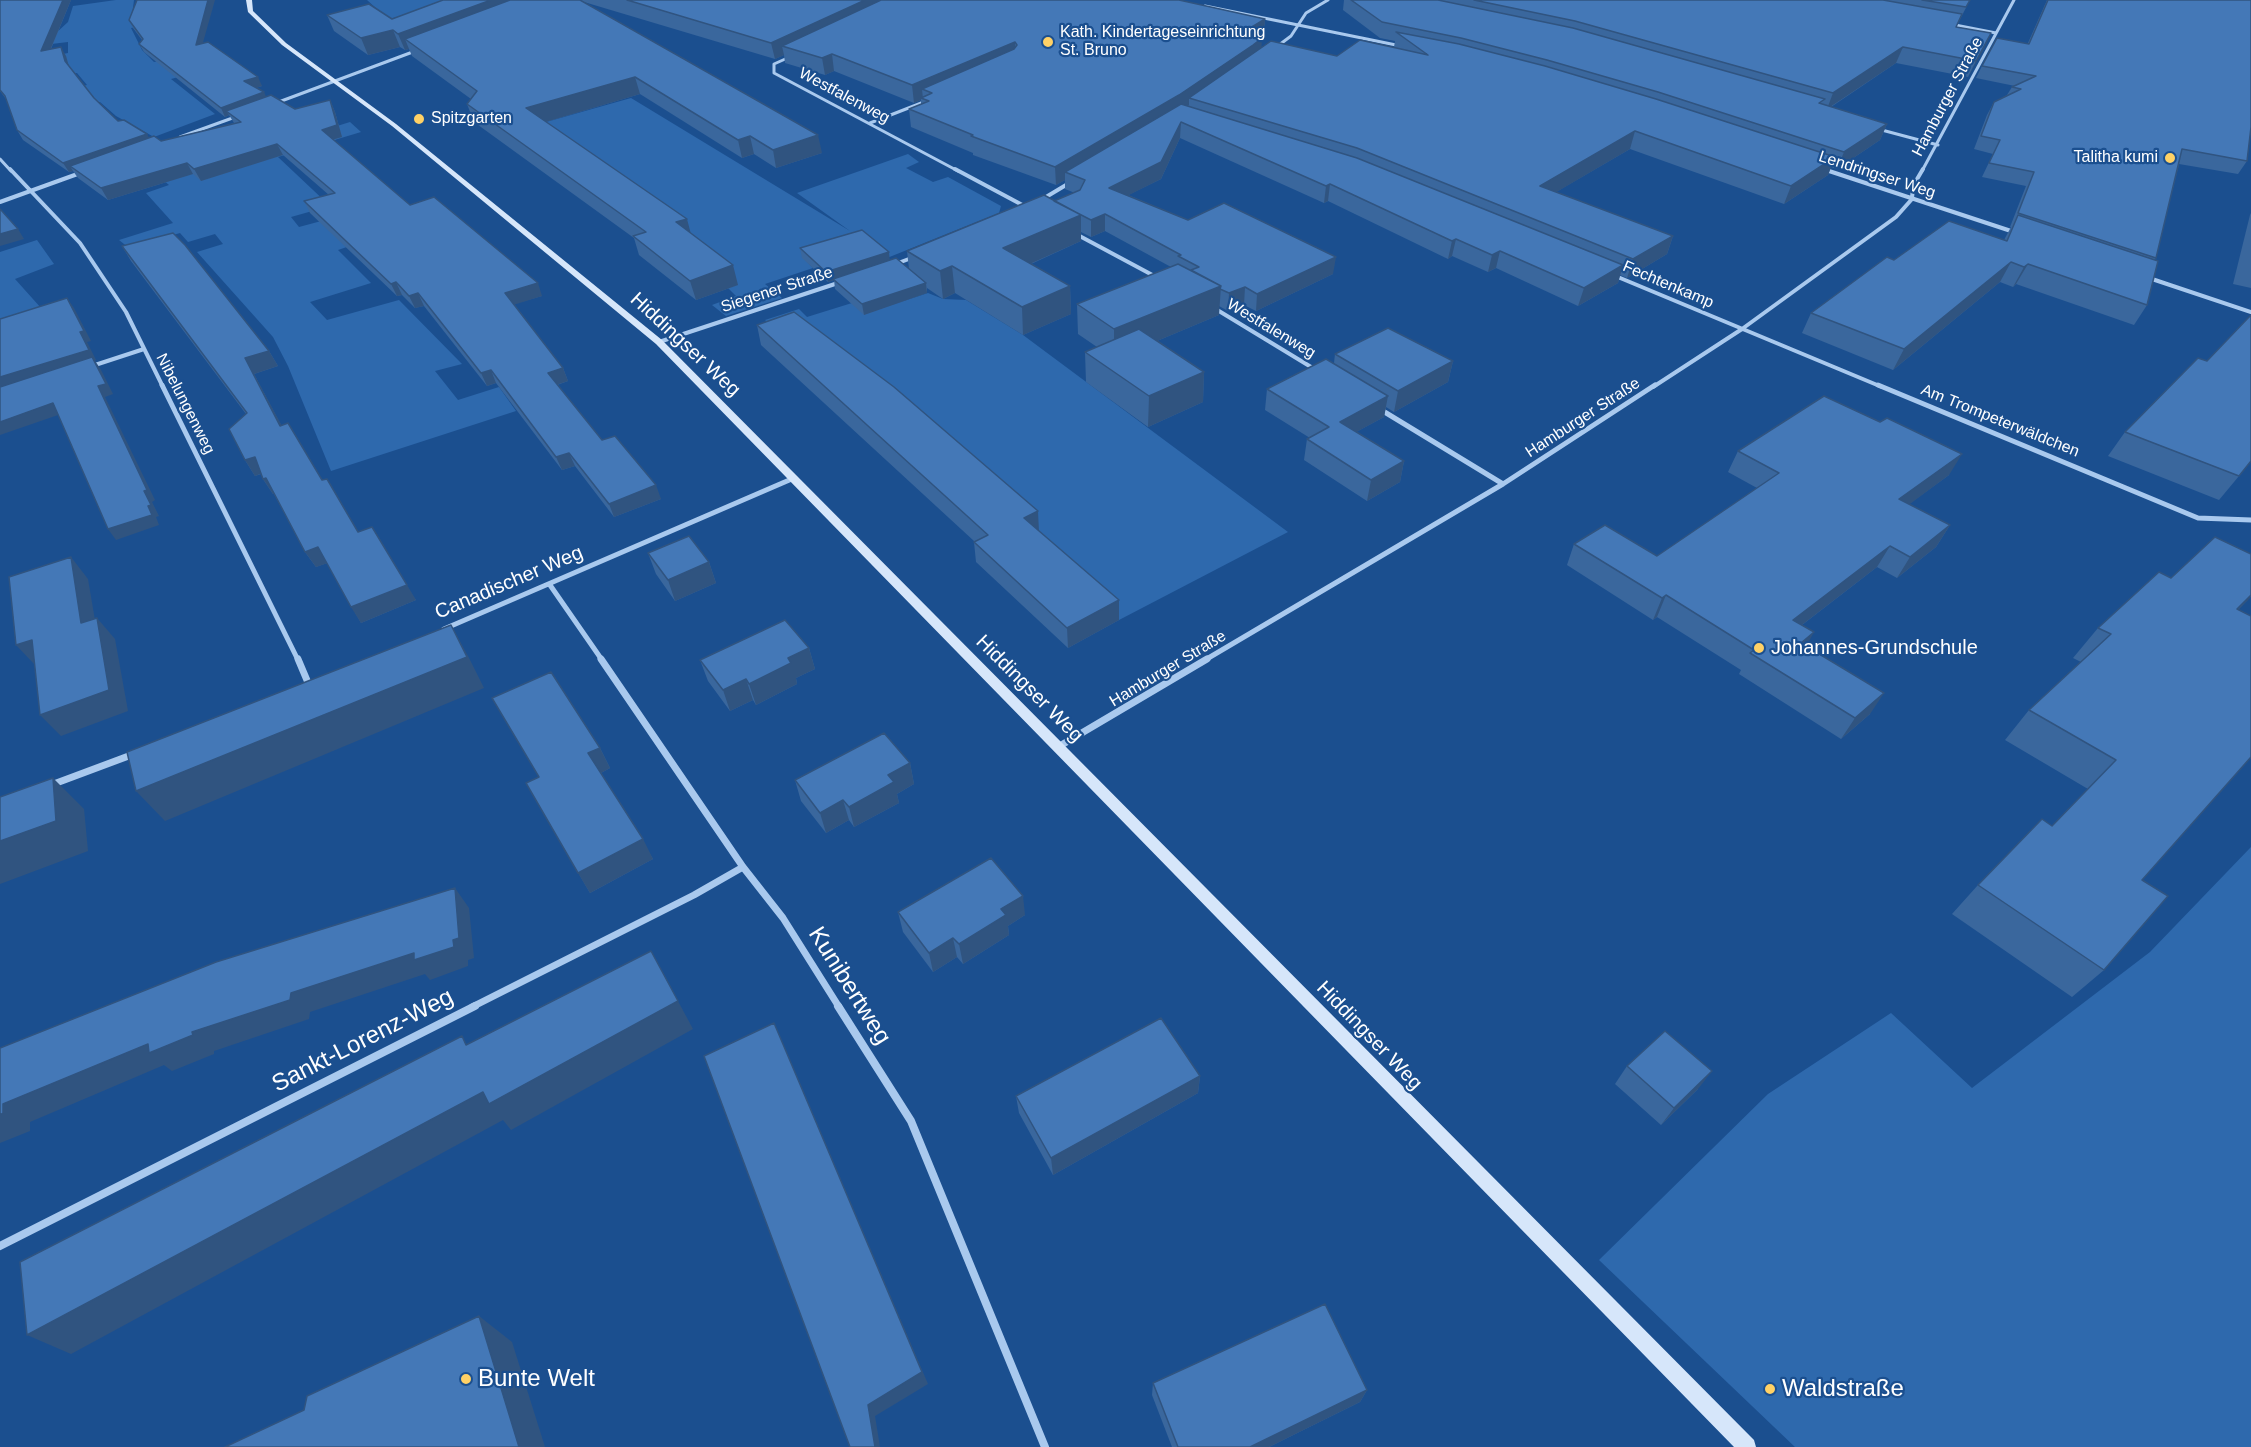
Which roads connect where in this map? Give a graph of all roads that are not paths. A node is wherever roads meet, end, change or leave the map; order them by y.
1 (249, 0) edge
2 (1328, 0) edge
3 (2014, 0) edge
4 (1198, 4) edge
5 (1940, 23) edge
6 (1299, 25) junction
7 (1996, 33) junction
8 (1411, 48) edge
9 (420, 49) edge
10 (1272, 51) edge
11 (795, 54) edge
12 (335, 81) junction
13 (931, 99) edge
14 (267, 106) edge
15 (244, 114) edge
16 (870, 123) junction
17 (1868, 126) edge
18 (176, 139) edge
19 (1938, 145) junction
20 (0, 159) edge
21 (1816, 167) edge
22 (86, 171) edge
23 (1081, 176) edge
24 (30, 191) junction
25 (1912, 199) junction
26 (0, 202) edge
27 (1027, 208) junction
28 (1020, 212) edge
29 (1037, 213) edge
30 (1067, 229) edge
31 (2015, 232) edge
32 (921, 254) edge
33 (888, 266) edge
34 (1606, 273) edge
35 (2139, 274) edge
36 (843, 281) edge
37 (1167, 283) edge
38 (1205, 303) edge
39 (2251, 312) edge
40 (1742, 329) junction
41 (659, 342) junction
42 (144, 350) junction
43 (83, 369) edge
44 (1319, 372) edge
45 (1369, 403) edge
46 (794, 478) junction
47 (1503, 484) junction
48 (2251, 520) edge
49 (550, 585) junction
50 (441, 631) edge
51 (320, 681) edge
52 (309, 685) junction
53 (299, 690) edge
54 (1058, 747) junction
55 (138, 752) edge
56 (43, 788) edge
57 (743, 867) junction
58 (0, 1246) edge
59 (1045, 1447) edge
60 (1747, 1447) edge

1 - 12 main road, Hiddingser Weg
2 - 6 street
3 - 7 street, Hamburger Straße
4 - 6 street
5 - 7 street
6 - 8 street
6 - 10 street
7 - 19 street, Hamburger Straße
9 - 12 street
11 - 16 street, Westfalenweg
12 - 14 street
12 - 41 main road, Hiddingser Weg
13 - 16 street
15 - 18 street
16 - 27 street, Westfalenweg
17 - 19 street
19 - 25 street, Hamburger Straße
20 - 24 street, Nibelungenweg
21 - 25 street, Lendringser Weg
22 - 24 street
23 - 27 street
24 - 26 street
24 - 42 street, Nibelungenweg
25 - 31 street, Lendringser Weg
25 - 40 street, Hamburger Straße
27 - 28 street
27 - 29 street, Westfalenweg
30 - 37 street
32 - 33 street
34 - 40 street, Fechtenkamp
35 - 39 street
36 - 41 street, Siegener Straße
38 - 44 street, Westfalenweg
40 - 47 street, Hamburger Straße
40 - 48 street, Am Trompeterwäldchen
41 - 46 main road, Hiddingser Weg
42 - 43 street
42 - 52 street, Nibelungenweg
45 - 47 street
46 - 49 street, Canadischer Weg
46 - 54 main road, Hiddingser Weg
47 - 54 street, Hamburger Straße
49 - 50 street, Canadischer Weg
49 - 57 street, Kunibertweg
51 - 52 street
52 - 53 street
54 - 60 main road, Hiddingser Weg
55 - 56 street
57 - 58 street, Sankt-Lorenz-Weg
57 - 59 street, Kunibertweg

